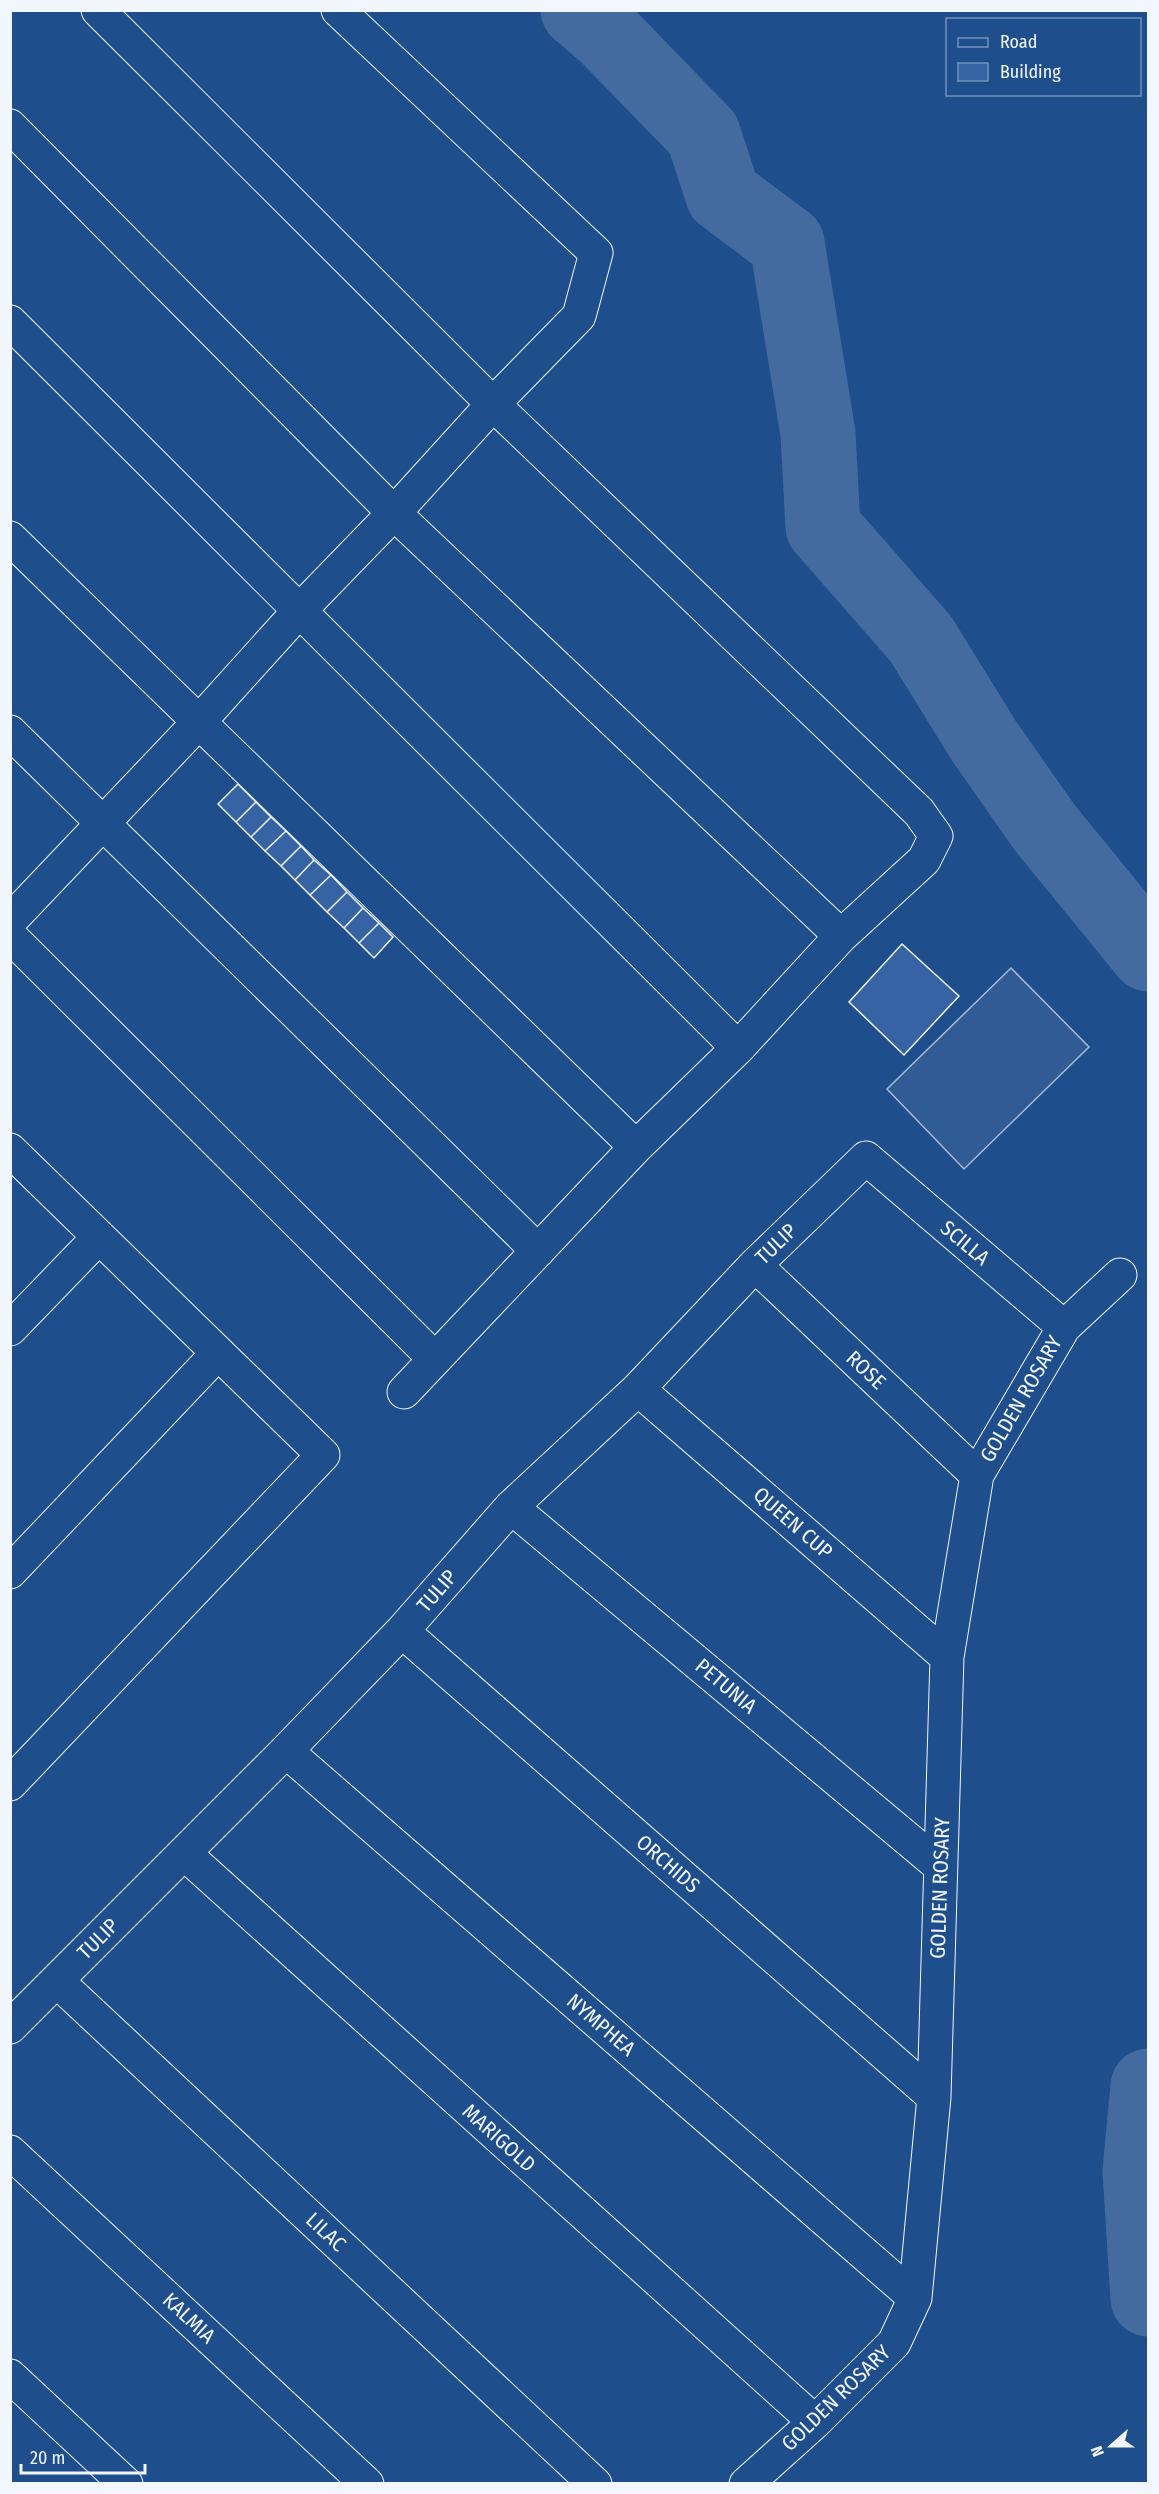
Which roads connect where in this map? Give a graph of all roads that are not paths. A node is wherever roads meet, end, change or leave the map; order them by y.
1 (98, 10) edge
2 (338, 10) edge
3 (10, 126) edge
4 (10, 322) edge
5 (493, 404) junction
6 (394, 513) junction
7 (10, 538) edge
8 (300, 610) junction
9 (198, 723) junction
10 (10, 732) edge
11 (104, 822) junction
12 (10, 921) edge
13 (10, 936) edge
14 (841, 936) junction
15 (738, 1048) junction
16 (636, 1147) junction
17 (10, 1150) edge
18 (866, 1158) joint
19 (99, 1237) junction
20 (538, 1251) junction
21 (755, 1265) junction
22 (1120, 1275) dead end
23 (1064, 1327) junction
24 (10, 1329) edge
25 (218, 1353) junction
26 (435, 1358) junction
27 (638, 1389) junction
28 (404, 1392) dead end
29 (977, 1475) junction
30 (511, 1507) junction
31 (10, 1572) edge
32 (402, 1631) junction
33 (947, 1657) junction
34 (286, 1751) junction
35 (10, 1784) edge
36 (184, 1853) junction
37 (940, 1866) junction
38 (57, 1981) junction
39 (10, 2027) edge
40 (934, 2097) junction
41 (10, 2152) edge
42 (915, 2298) junction
43 (10, 2376) edge
44 (815, 2422) junction
45 (126, 2484) edge
46 (366, 2484) edge
47 (595, 2484) edge
48 (746, 2484) edge

1 - 5 street
2 - 5 street
3 - 6 street
4 - 8 street
5 - 6 street
5 - 14 street
6 - 8 street
6 - 14 street
7 - 9 street
8 - 9 street
8 - 15 street
9 - 11 street
9 - 16 street
10 - 11 street
11 - 12 street
11 - 20 street
13 - 26 street
14 - 15 street
15 - 16 street
16 - 20 street
17 - 19 street
18 - 21 street, TULIP
18 - 23 street, SCILLA
19 - 24 street
19 - 25 street
20 - 26 street
21 - 27 street, TULIP
21 - 29 street, ROSE
22 - 23 street, GOLDEN ROSARY
23 - 29 street, GOLDEN ROSARY
25 - 31 street
25 - 35 street
26 - 28 street
27 - 30 street, TULIP
27 - 33 street, QUEEN CUP
29 - 33 street, GOLDEN ROSARY
30 - 32 street, TULIP
30 - 37 street, PETUNIA
32 - 34 street, TULIP
32 - 40 street, ORCHIDS
33 - 37 street, GOLDEN ROSARY
34 - 36 street, TULIP
34 - 42 street, NYMPHEA
36 - 38 street, TULIP
36 - 44 street, MARIGOLD
37 - 40 street, GOLDEN ROSARY
38 - 39 street, TULIP
38 - 47 street, LILAC
40 - 42 street, GOLDEN ROSARY
41 - 46 street, KALMIA
42 - 44 street, GOLDEN ROSARY
43 - 45 street
44 - 48 street, GOLDEN ROSARY

